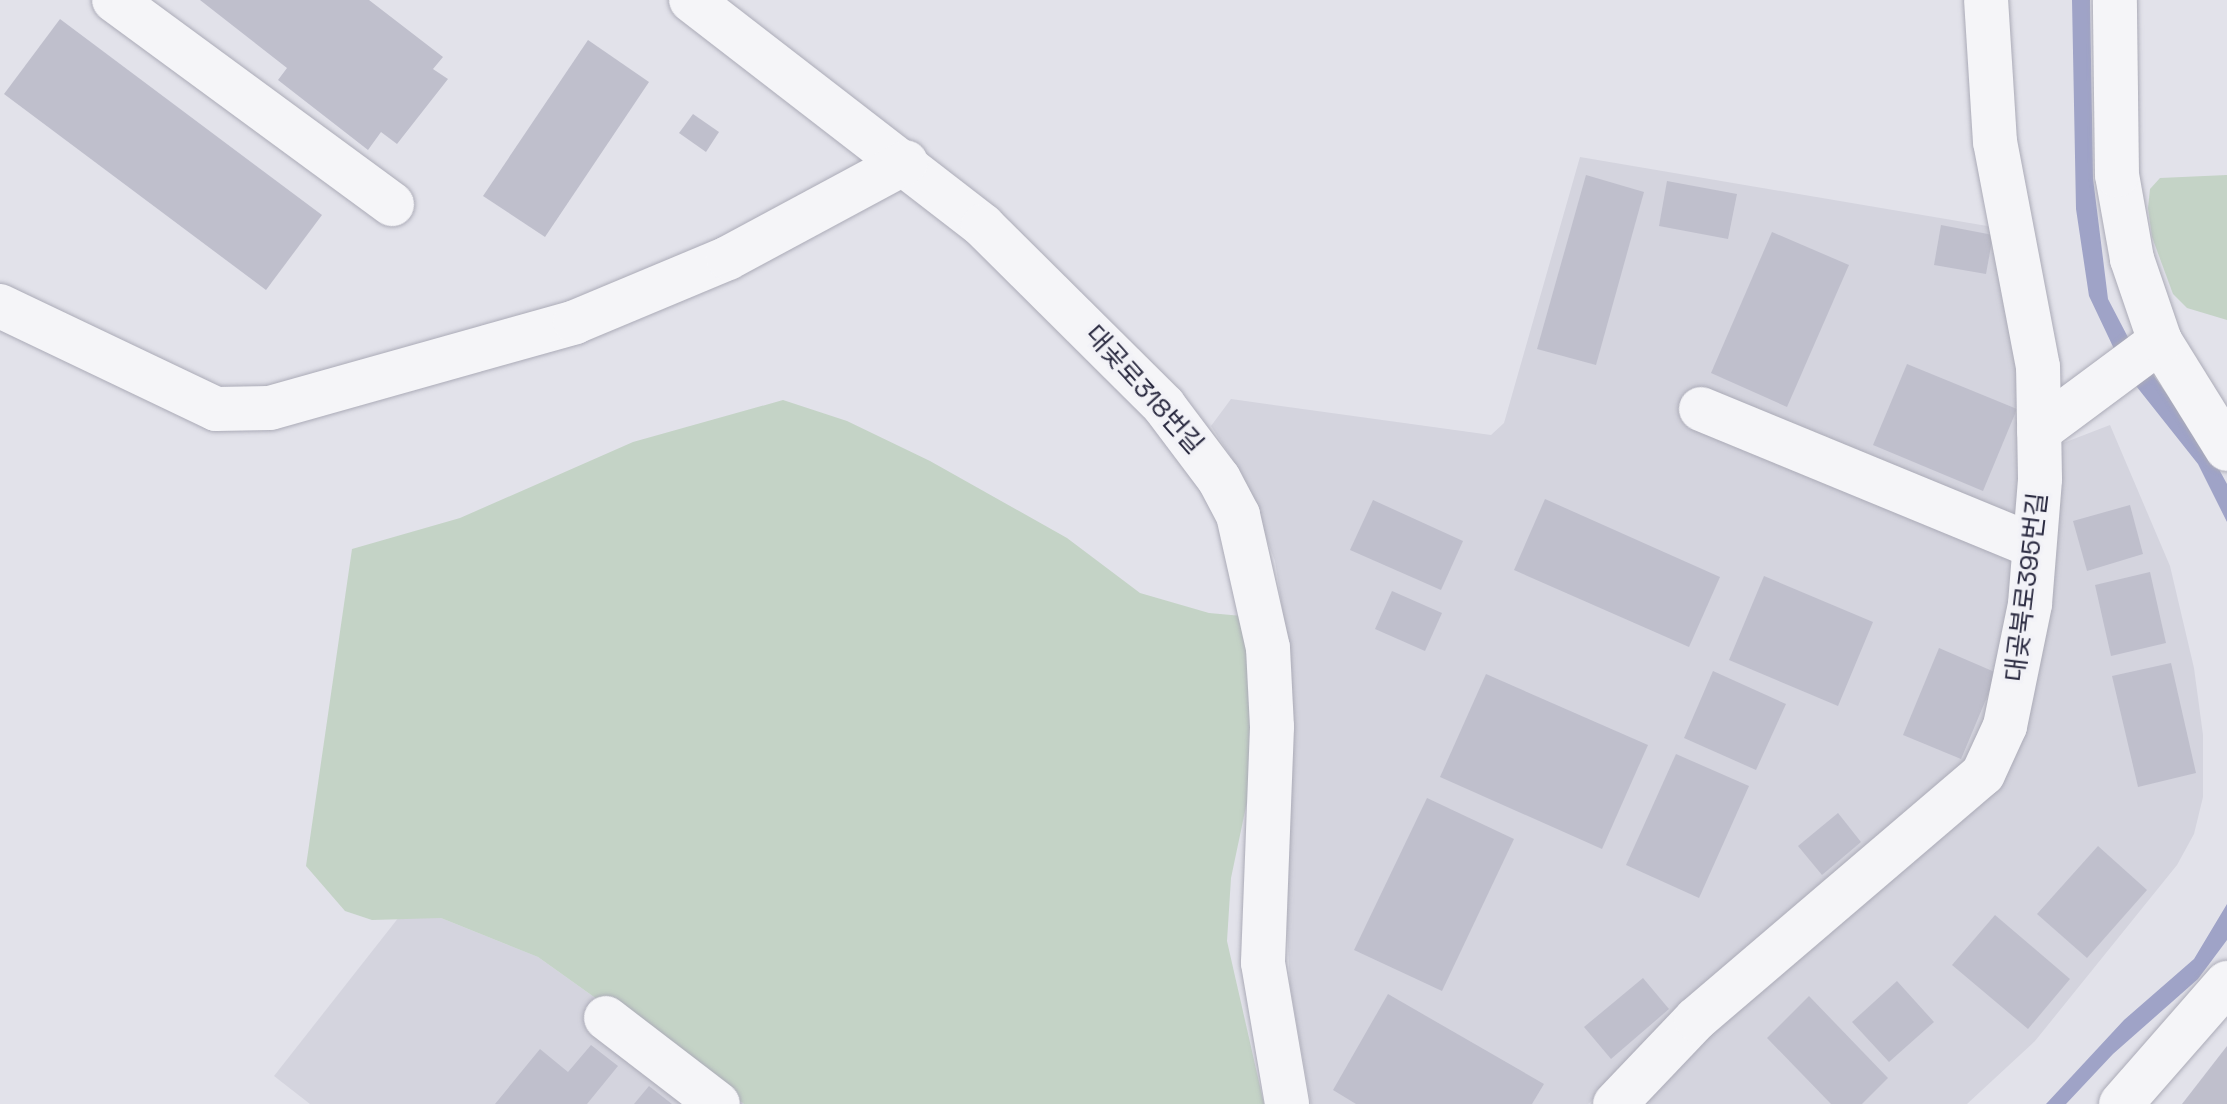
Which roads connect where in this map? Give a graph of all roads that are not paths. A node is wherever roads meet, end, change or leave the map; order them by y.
1 (114, 0) edge
2 (691, 0) edge
3 (1986, 0) edge
4 (2115, 0) edge
5 (906, 162) junction
6 (392, 204) dead end
7 (0, 306) edge
8 (2152, 347) junction
9 (1701, 409) dead end
10 (2039, 431) junction
11 (2227, 449) edge
12 (2033, 546) junction
13 (2227, 983) edge
14 (606, 1018) dead end
15 (718, 1104) edge
16 (1287, 1104) edge
17 (1615, 1104) edge
18 (2121, 1104) edge

1 - 6 street
2 - 5 street, 대곶로318번길
3 - 10 street, 대곶북로395번길
4 - 8 street
5 - 7 street
5 - 16 street, 대곶로318번길
8 - 10 street
8 - 11 street
9 - 12 street
10 - 12 street, 대곶북로395번길
12 - 17 street, 대곶북로395번길
13 - 18 street
14 - 15 street

